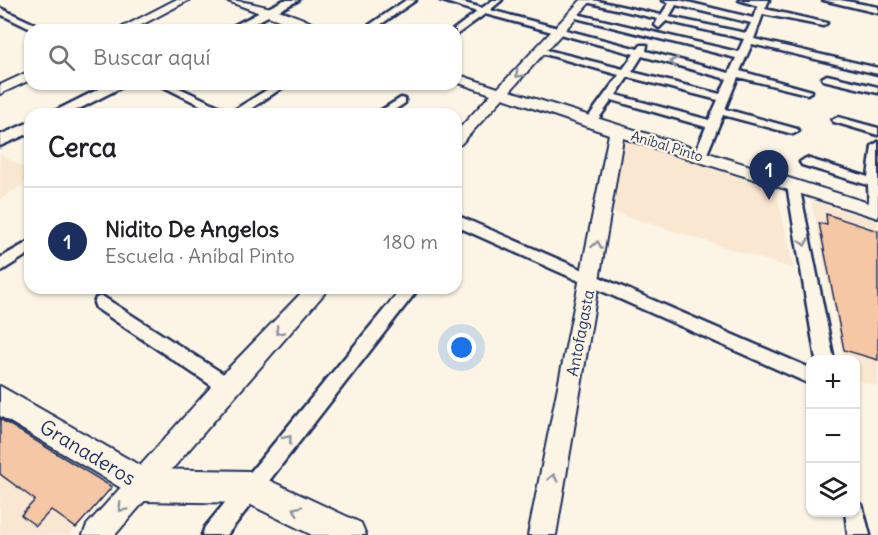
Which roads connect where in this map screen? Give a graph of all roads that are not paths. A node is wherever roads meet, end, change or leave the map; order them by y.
1 (184, 0) edge
2 (231, 0) edge
3 (293, 0) edge
4 (412, 0) edge
5 (444, 0) edge
6 (498, 0) edge
7 (587, 0) edge
8 (743, 0) edge
9 (827, 0) edge
10 (672, 1) edge
11 (761, 9) edge
12 (878, 10) edge
13 (0, 11) edge
14 (484, 11) junction
15 (270, 12) junction
16 (572, 16) junction
17 (664, 18) junction
18 (823, 23) dead end
19 (27, 24) edge
20 (135, 24) edge
21 (244, 24) edge
22 (300, 24) edge
23 (376, 24) edge
24 (462, 28) edge
25 (557, 32) junction
26 (652, 35) junction
27 (749, 39) junction
28 (539, 51) junction
29 (639, 53) junction
30 (741, 56) junction
31 (878, 71) edge
32 (626, 74) junction
33 (732, 75) junction
34 (24, 78) edge
35 (827, 78) dead end
36 (462, 80) edge
37 (0, 90) edge
38 (108, 90) edge
39 (177, 90) edge
40 (273, 90) edge
41 (878, 90) edge
42 (501, 92) junction
43 (807, 92) dead end
44 (609, 96) junction
45 (723, 98) junction
46 (401, 101) dead end
47 (70, 108) edge
48 (214, 108) edge
49 (245, 108) edge
50 (390, 108) edge
51 (718, 111) junction
52 (838, 120) dead end
53 (590, 123) junction
54 (713, 125) junction
55 (24, 130) edge
56 (617, 131) junction
57 (793, 131) dead end
58 (878, 132) edge
59 (462, 134) edge
60 (0, 141) edge
61 (878, 146) edge
62 (700, 156) junction
63 (806, 162) dead end
64 (874, 183) junction
65 (793, 185) junction
66 (877, 212) edge
67 (462, 227) edge
68 (24, 250) edge
69 (0, 266) edge
70 (591, 279) junction
71 (313, 294) edge
72 (406, 294) edge
73 (102, 303) dead end
74 (824, 355) edge
75 (806, 374) edge
76 (227, 386) junction
77 (0, 400) edge
78 (143, 485) junction
79 (249, 487) junction
80 (856, 517) edge
81 (97, 535) edge
82 (213, 535) edge
83 (350, 535) edge
84 (542, 535) edge
85 (859, 535) edge

1 - 20 street
2 - 15 street
3 - 15 main road
4 - 23 street
5 - 14 street
6 - 14 street
7 - 16 street
7 - 17 street
8 - 11 street
9 - 12 street
10 - 11 street
10 - 17 street
11 - 18 street
11 - 27 street
13 - 19 street
14 - 24 street
14 - 25 street
15 - 21 main road
15 - 22 street
16 - 25 street
16 - 26 street
17 - 26 street
17 - 27 street
25 - 28 street
25 - 29 street
26 - 29 street
26 - 30 street
27 - 30 street
27 - 31 street
28 - 32 street
28 -> 42 street
29 - 32 street
33 -> 29 street
30 - 33 street
32 - 44 street
32 - 45 street
33 - 43 street
33 - 45 street
34 - 37 street
35 - 41 street
36 - 42 street, Aníbal Pinto
38 - 47 main road
39 - 48 street
40 - 49 street
42 - 53 street, Aníbal Pinto
42 - 59 street
44 - 53 street
44 - 54 street
45 - 51 street
46 - 50 street
51 - 54 street
51 - 57 street
52 - 58 street
53 - 56 street, Aníbal Pinto
54 - 62 street
55 - 60 main road
56 - 62 street, Aníbal Pinto
70 -> 56 street, Antofagasta
61 - 64 street
62 - 65 street, Aníbal Pinto
63 - 64 street
64 - 66 street
65 - 66 street, Aníbal Pinto
65 -> 74 street
67 - 70 street
68 - 69 street
70 - 75 street
84 -> 70 street, Antofagasta
71 -> 76 street
79 -> 72 street
73 - 76 street
76 - 78 street
77 - 78 main road, Granaderos
78 - 79 main road, Granaderos
78 -> 81 street
79 - 82 street
83 -> 79 main road, Granaderos
80 - 85 street

